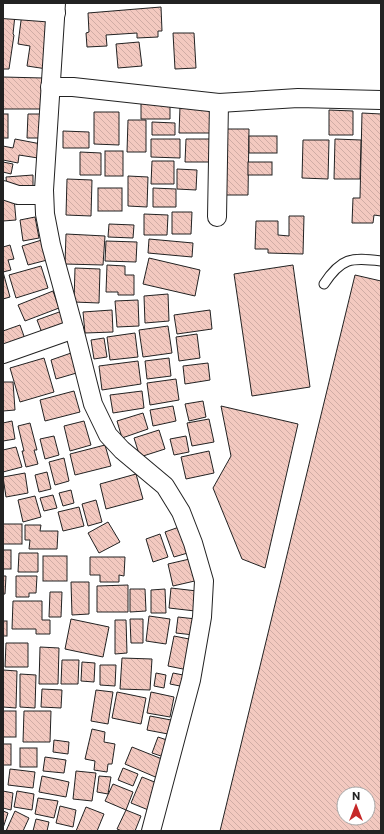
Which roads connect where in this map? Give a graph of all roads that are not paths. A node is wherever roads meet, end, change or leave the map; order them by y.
1 (56, 8) edge
2 (3, 10) edge
3 (60, 87) junction
4 (381, 100) edge
5 (218, 103) junction
6 (3, 190) edge
7 (44, 195) junction
8 (217, 217) dead end
9 (381, 261) edge
10 (324, 284) dead end
11 (74, 329) junction
12 (3, 354) edge
13 (151, 831) edge

1 - 2 street
1 - 3 street
3 - 5 street
3 - 7 street
4 - 5 street
5 - 8 street
6 - 7 street
7 - 11 street
9 - 10 lane
11 - 12 street
11 - 13 street

